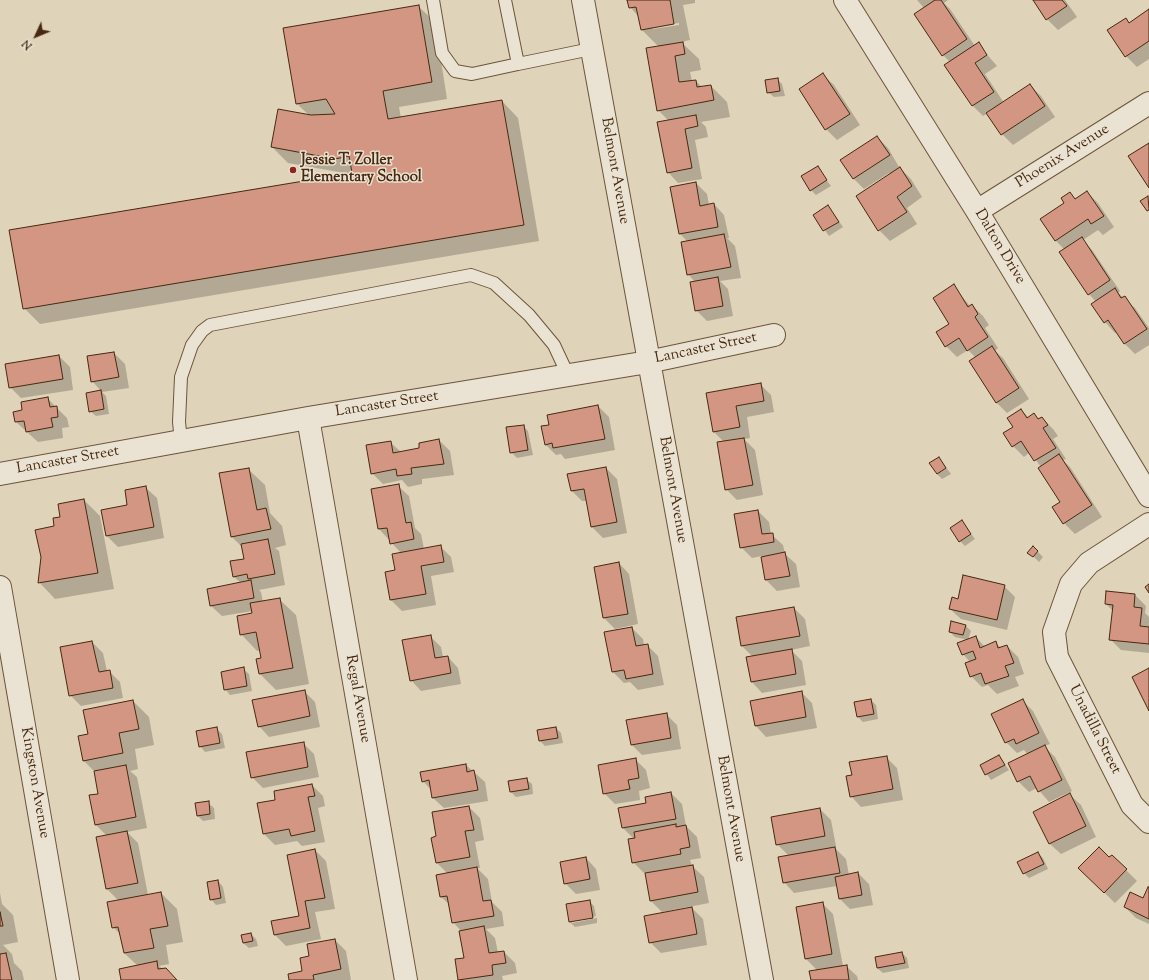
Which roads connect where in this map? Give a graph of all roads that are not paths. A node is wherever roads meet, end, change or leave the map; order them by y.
1 (433, 0) edge
2 (505, 0) edge
3 (583, 0) edge
4 (845, 0) edge
5 (592, 49) junction
6 (518, 64) junction
7 (1149, 103) edge
8 (977, 211) junction
9 (774, 335) dead end
10 (648, 362) junction
11 (568, 375) junction
12 (308, 418) junction
13 (181, 441) junction
14 (0, 474) edge
15 (1149, 496) edge
16 (1149, 524) edge
17 (0, 587) edge
18 (1149, 822) edge
19 (68, 980) edge
20 (406, 980) edge
21 (762, 980) edge

1 - 6 lane
2 - 6 lane
3 - 5 street, Belmont Avenue
4 - 8 street, Dalton Drive
5 - 6 lane
5 - 10 street, Belmont Avenue
7 - 8 street, Phoenix Avenue
8 - 15 street, Dalton Drive
9 - 10 street, Lancaster Street
10 - 11 street, Lancaster Street
10 - 21 street, Belmont Avenue
11 - 12 street, Lancaster Street
11 - 13 lane
12 - 13 street, Lancaster Street
12 - 20 street, Regal Avenue
13 - 14 street, Lancaster Street
16 - 18 street, Unadilla Street
17 - 19 street, Kingston Avenue

